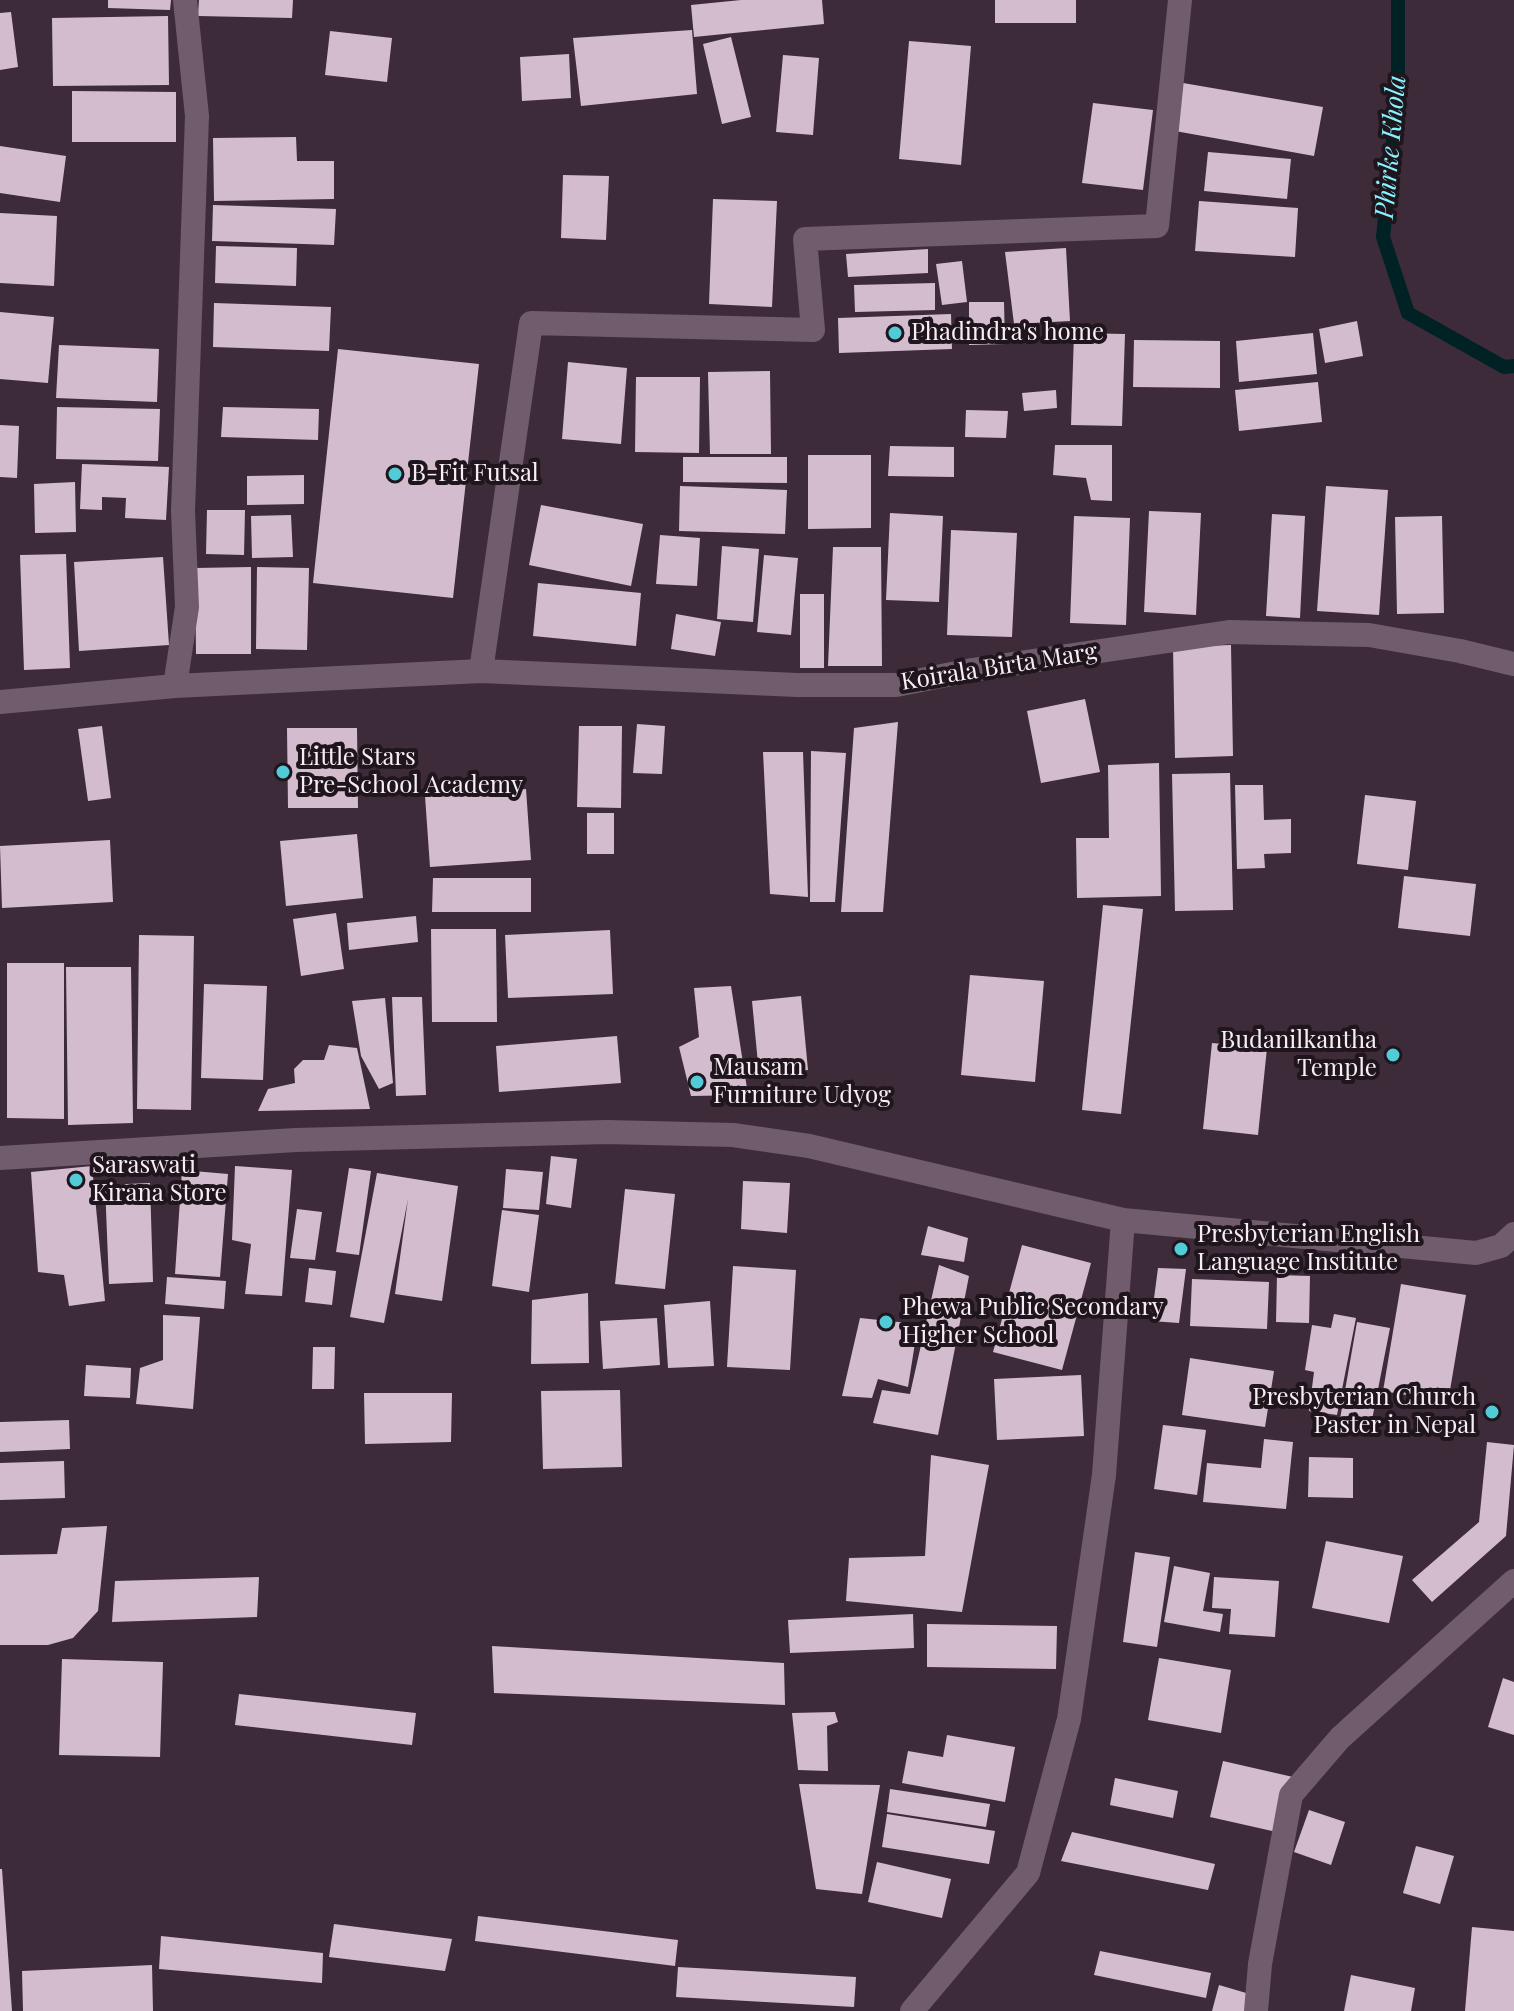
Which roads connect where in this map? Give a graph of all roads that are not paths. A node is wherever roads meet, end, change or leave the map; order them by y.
1 (185, 0) edge
2 (1180, 0) edge
3 (1514, 664) edge
4 (481, 671) junction
5 (175, 686) junction
6 (0, 702) edge
7 (0, 1158) edge
8 (1123, 1220) junction
9 (1514, 1234) edge
10 (1514, 1581) edge
11 (912, 2011) edge
12 (1256, 2011) edge

1 - 5 street
2 - 4 street
3 - 4 street, Koirala Birta Marg
4 - 5 street, Koirala Birta Marg
5 - 6 street, Koirala Birta Marg
7 - 8 street
8 - 9 street
8 - 11 street
10 - 12 street

